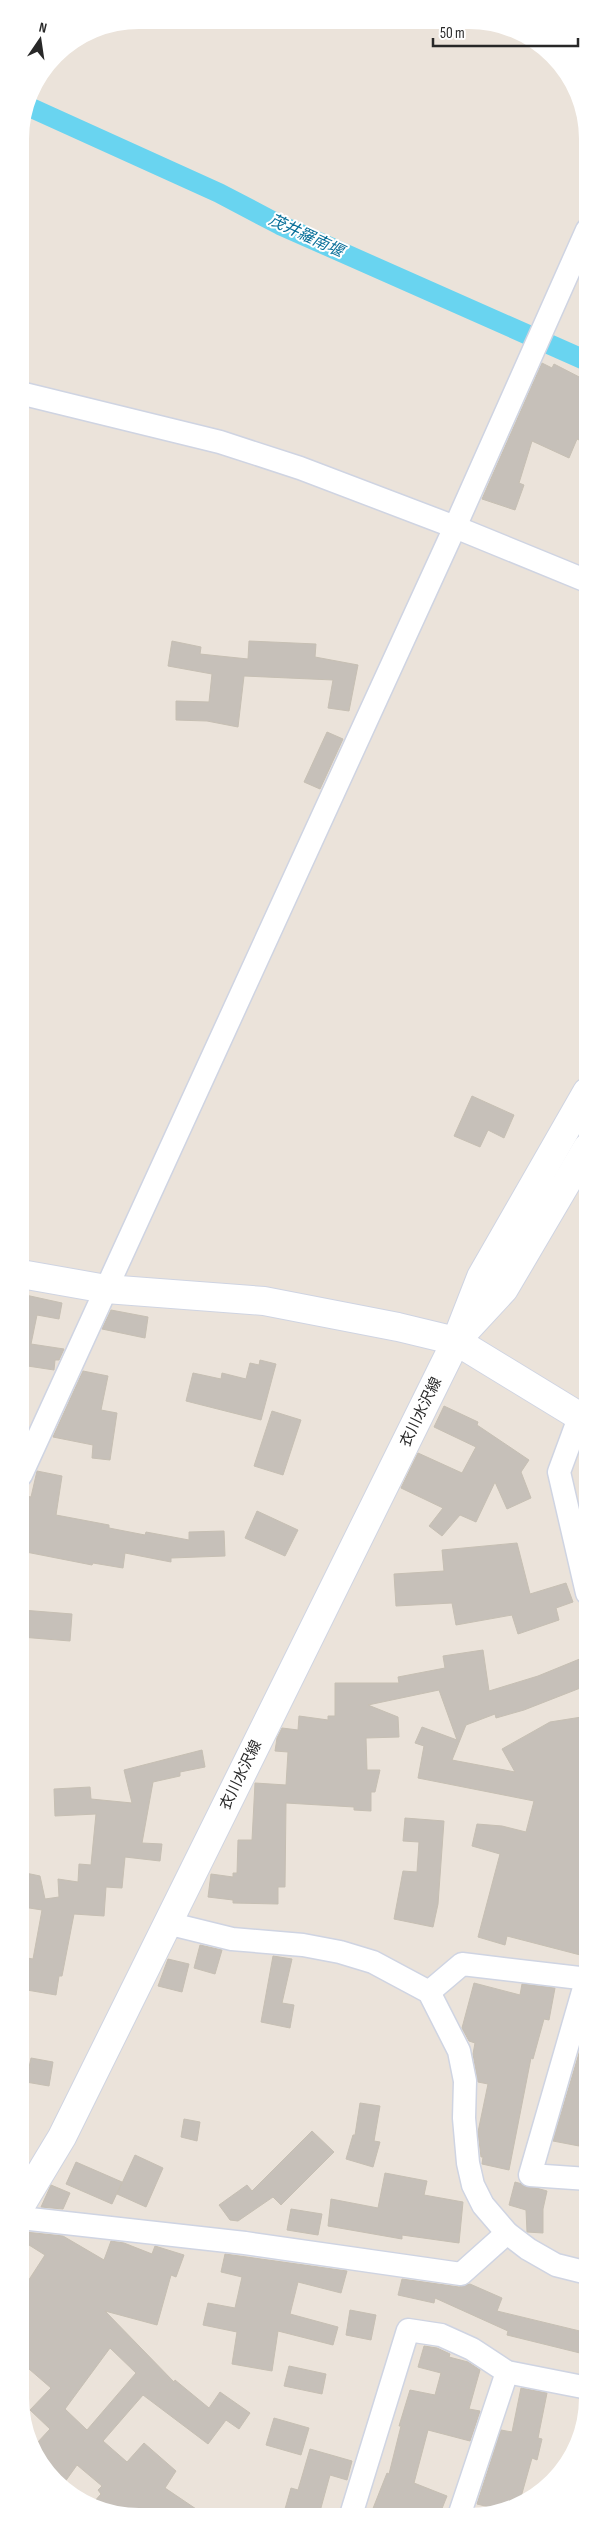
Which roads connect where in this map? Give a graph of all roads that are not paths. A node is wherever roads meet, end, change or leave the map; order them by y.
1 (579, 247) edge
2 (29, 395) edge
3 (455, 527) junction
4 (579, 578) edge
5 (579, 1106) edge
6 (579, 1162) edge
7 (29, 1275) edge
8 (106, 1289) junction
9 (456, 1342) junction
10 (579, 1415) edge
11 (579, 1429) edge
12 (29, 1457) edge
13 (579, 1555) edge
14 (166, 1923) junction
15 (579, 1976) edge
16 (429, 1992) junction
17 (579, 2005) edge
18 (579, 2178) edge
19 (29, 2192) edge
20 (29, 2219) edge
21 (507, 2233) junction
22 (579, 2270) edge
23 (507, 2372) junction
24 (579, 2386) edge
25 (353, 2508) edge
26 (462, 2508) edge

1 - 3 street
2 - 3 street
3 - 4 street
3 - 8 street
5 - 9 main road, 衣川水沢線
6 - 9 main road, 衣川水沢線
7 - 8 main road
8 - 9 main road
8 - 12 street
9 - 10 main road
9 - 14 main road, 衣川水沢線
11 - 13 street
14 - 16 street
14 - 19 main road, 衣川水沢線
15 - 16 street
16 - 21 street
17 - 18 street
20 - 21 street
21 - 22 street
23 - 24 street
23 - 25 street
23 - 26 street

